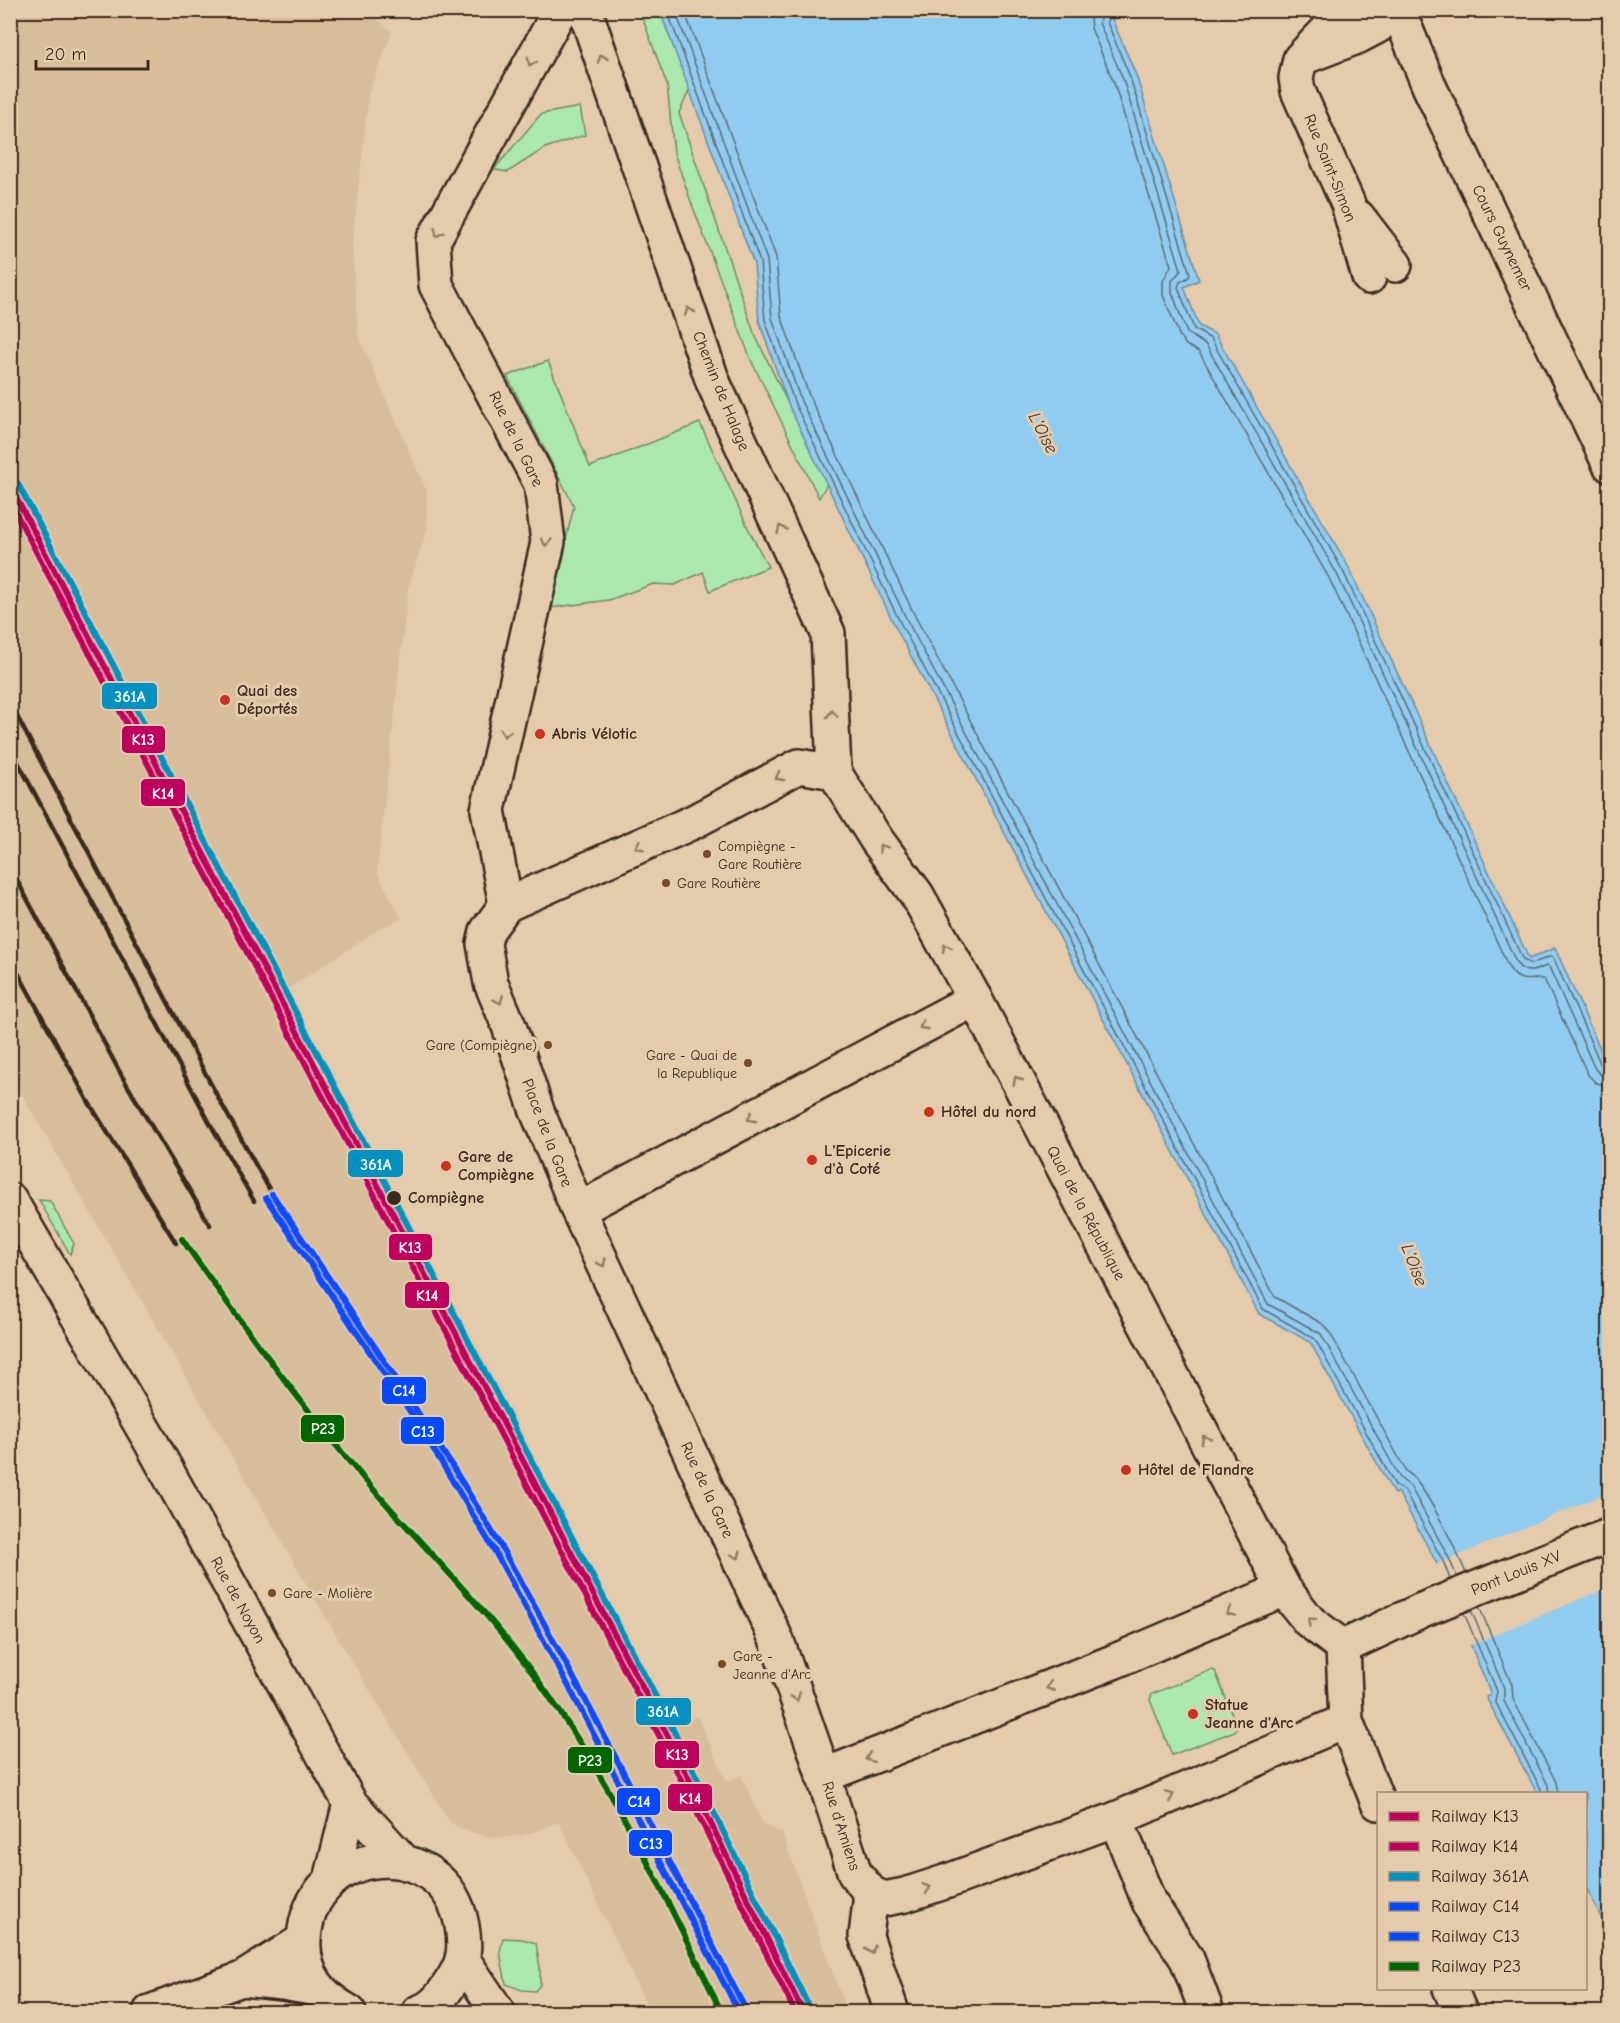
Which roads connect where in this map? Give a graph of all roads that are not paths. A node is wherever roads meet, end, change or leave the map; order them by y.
1 (560, 10) edge
2 (585, 10) edge
3 (1347, 10) edge
4 (1387, 10) edge
5 (1398, 10) edge
6 (1300, 59) junction
7 (1382, 271) dead end
8 (1610, 465) edge
9 (834, 772) junction
10 (506, 905) junction
11 (975, 999) junction
12 (10, 1200) edge
13 (578, 1210) junction
14 (1610, 1535) edge
15 (1284, 1589) junction
16 (1342, 1647) junction
17 (1346, 1721) junction
18 (823, 1776) junction
19 (1377, 1800) edge
20 (350, 1803) junction
21 (1116, 1819) junction
22 (405, 1863) junction
23 (331, 1880) junction
24 (871, 1893) junction
25 (304, 1940) junction
26 (463, 1960) junction
27 (242, 1979) junction
28 (317, 1989) junction
29 (150, 2013) edge
30 (349, 2013) edge
31 (419, 2013) edge
32 (498, 2013) edge
33 (892, 2013) edge
34 (1207, 2013) edge

1 -> 10 street, Rue de la Gare
9 -> 2 street, Chemin de Halage
3 - 6 street
4 - 6 street
5 - 8 street, Cours Guynemer
6 - 7 street, Rue Saint-Simon
9 -> 10 street, Place de la Gare
11 -> 9 street, Quai de la République
10 -> 13 street, Place de la Gare
11 -> 13 street, Place de la Gare
15 -> 11 street, Quai de la République
12 - 20 street, Rue de Noyon
13 -> 18 street, Rue de la Gare
14 - 16 street, Pont Louis XV
16 -> 15 street, Quai de la République
15 -> 18 street, Rue d'Amiens
16 - 17 street
17 - 19 street
21 -> 17 street
18 - 24 street, Rue d'Amiens
20 - 22 street, Rue de Noyon
20 - 23 street
24 -> 21 street
21 - 34 street
22 - 23 street
22 - 26 street
23 - 25 street
24 -> 33 street
25 - 27 street
25 - 28 street
26 - 31 street
26 - 32 street
27 - 28 street
27 - 29 street
28 - 30 street

